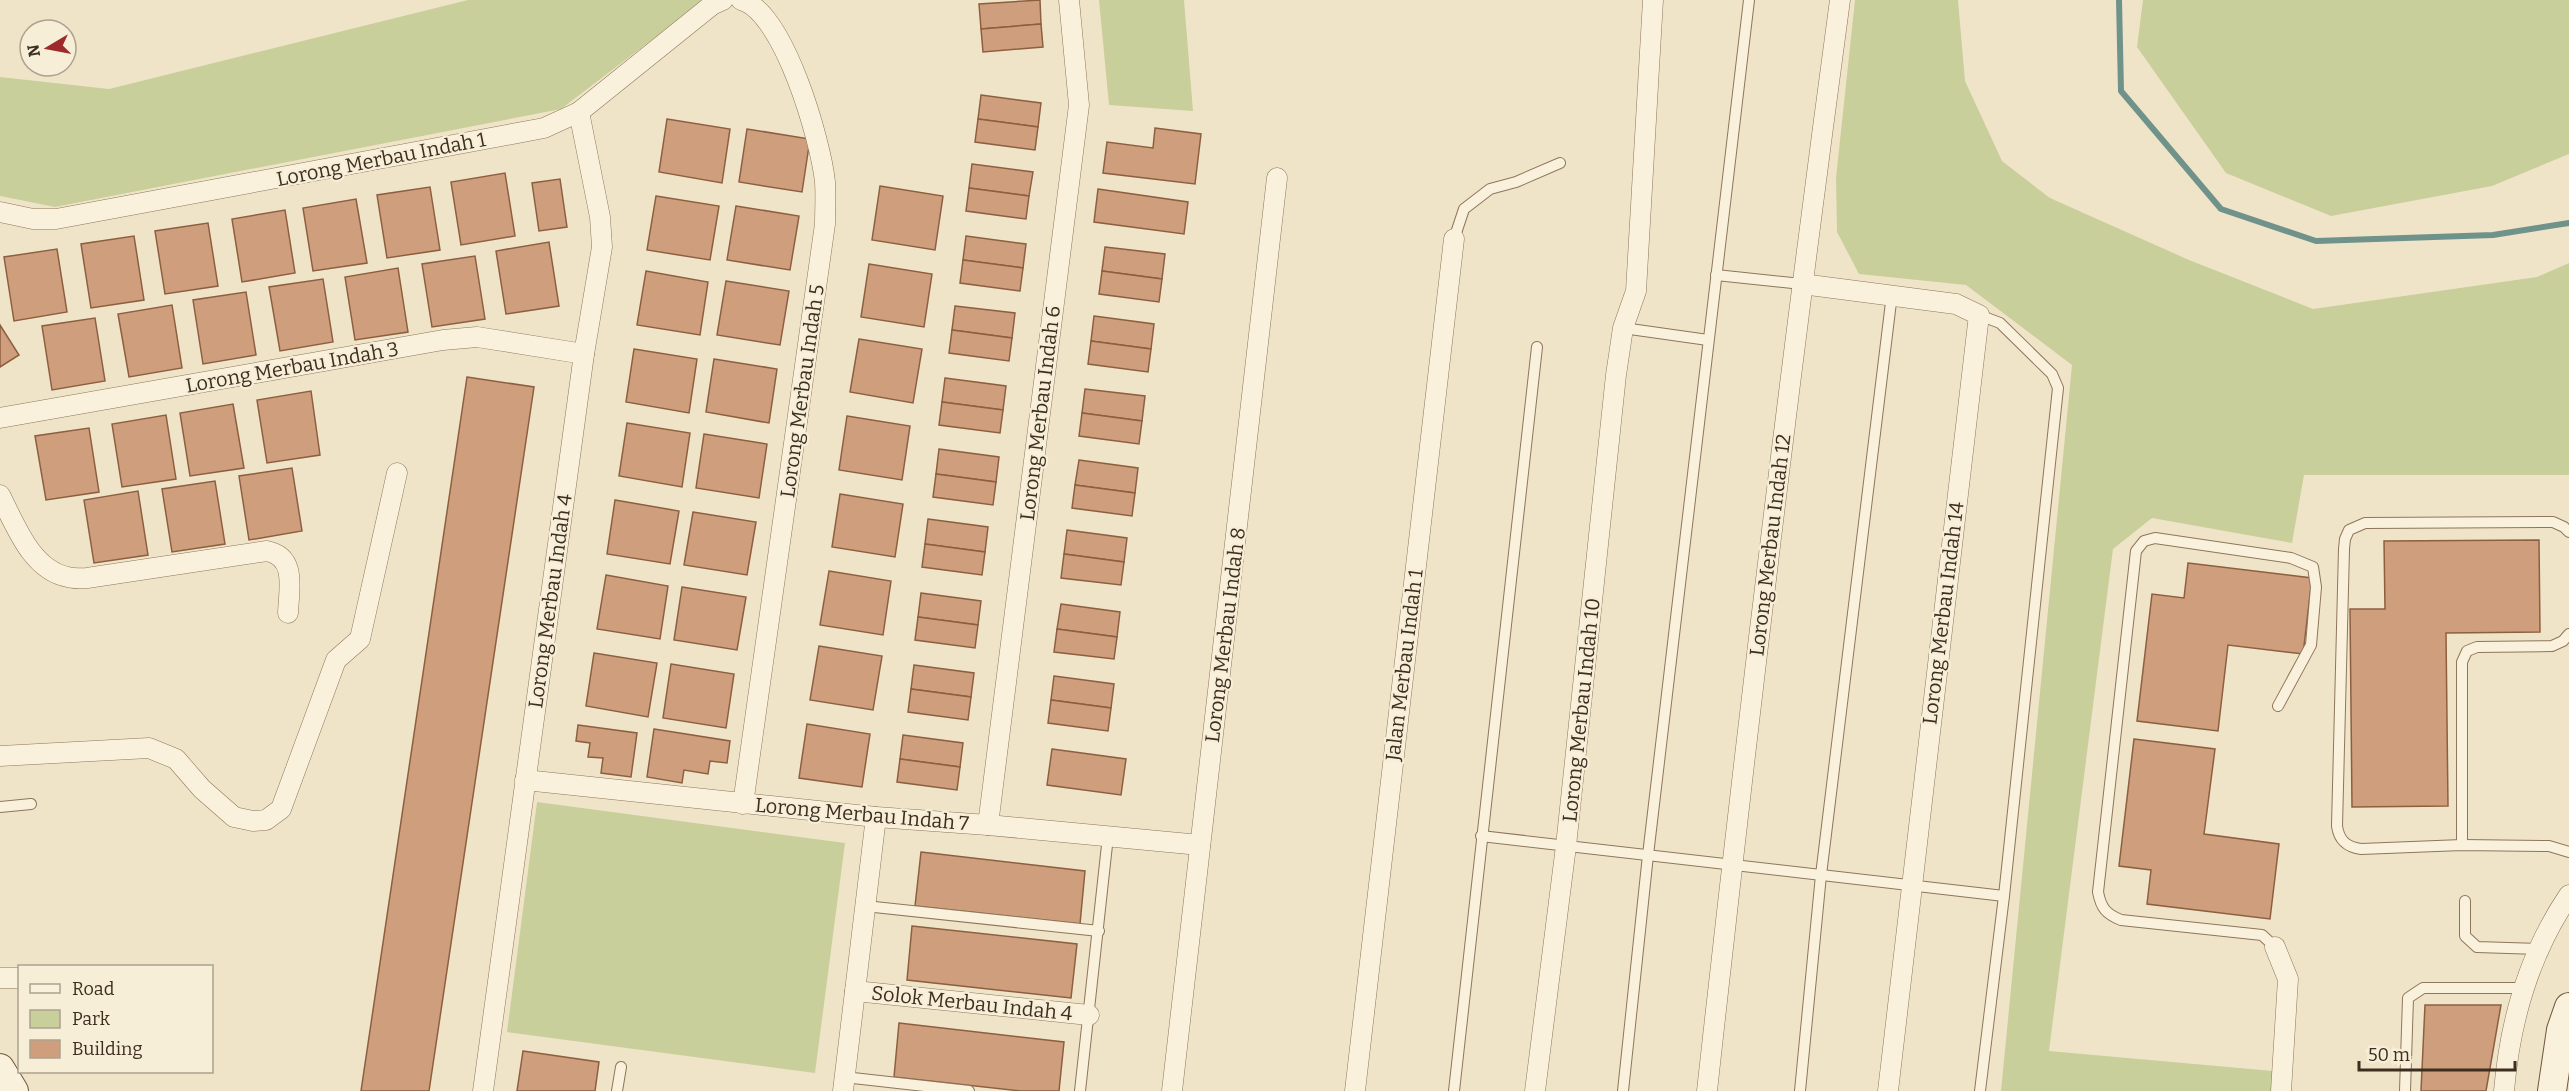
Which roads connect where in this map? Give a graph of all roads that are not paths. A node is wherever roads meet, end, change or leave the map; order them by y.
1 (723, 0) edge
2 (741, 0) edge
3 (1069, 0) edge
4 (1653, 0) edge
5 (1749, 0) edge
6 (1840, 0) edge
7 (579, 112) junction
8 (1560, 163) dead end
9 (1278, 178) dead end
10 (0, 212) edge
11 (1454, 239) joint
12 (1716, 275) junction
13 (1802, 284) junction
14 (1892, 294) junction
15 (1979, 315) junction
16 (1623, 328) junction
17 (1708, 340) junction
18 (1537, 347) dead end
19 (584, 354) junction
20 (0, 418) edge
21 (397, 473) dead end
22 (0, 495) edge
23 (2569, 532) edge
24 (288, 613) dead end
25 (2569, 634) edge
26 (2278, 706) dead end
27 (0, 756) edge
28 (525, 780) junction
29 (31, 804) dead end
30 (743, 804) junction
31 (0, 807) edge
32 (876, 817) junction
33 (988, 825) junction
34 (1481, 836) junction
35 (1108, 837) junction
36 (1200, 845) junction
37 (2462, 845) junction
38 (1566, 846) junction
39 (2569, 852) edge
40 (1648, 855) junction
41 (1732, 865) junction
42 (1821, 875) junction
43 (1911, 886) junction
44 (2569, 895) edge
45 (2004, 896) junction
46 (2465, 901) dead end
47 (865, 906) junction
48 (1099, 931) junction
49 (2275, 947) joint
50 (2539, 949) junction
51 (0, 978) edge
52 (18, 978) edge
53 (2522, 988) junction
54 (855, 991) junction
55 (2569, 1007) edge
56 (1089, 1014) junction
57 (621, 1067) dead end
58 (0, 1068) edge
59 (844, 1084) edge
60 (14, 1091) edge
61 (483, 1091) edge
62 (617, 1091) edge
63 (969, 1091) edge
64 (1080, 1091) edge
65 (1172, 1091) edge
66 (1355, 1091) edge
67 (1454, 1091) edge
68 (1535, 1091) edge
69 (1623, 1091) edge
70 (1707, 1091) edge
71 (1800, 1091) edge
72 (1888, 1091) edge
73 (1980, 1091) edge
74 (2281, 1091) edge
75 (2405, 1091) edge
76 (2504, 1091) edge
77 (2552, 1091) edge

1 - 7 street, Lorong Merbau Indah 1
2 - 30 street, Lorong Merbau Indah 5
3 - 33 street, Lorong Merbau Indah 6
4 - 16 street, Lorong Merbau Indah 10
5 - 12 lane
6 - 13 street, Lorong Merbau Indah 12
7 - 10 street, Lorong Merbau Indah 1
7 - 19 street, Lorong Merbau Indah 4
8 - 11 lane
9 - 36 street, Lorong Merbau Indah 8
11 - 66 street, Jalan Merbau Indah 1
12 - 13 lane
12 - 17 lane
13 - 14 street
13 - 41 street, Lorong Merbau Indah 12
14 - 15 street
14 - 42 lane
15 - 43 street, Lorong Merbau Indah 14
15 - 45 lane
16 - 17 lane
16 - 38 street, Lorong Merbau Indah 10
17 - 40 lane
18 - 34 lane
19 - 20 street, Lorong Merbau Indah 3
19 - 28 street, Lorong Merbau Indah 4
21 - 27 street
22 - 24 street
23 - 37 lane
25 - 37 lane
26 - 49 lane
28 - 30 street, Lorong Merbau Indah 7
28 - 61 street, Lorong Merbau Indah 4
29 - 31 lane
30 - 32 street, Lorong Merbau Indah 7
32 - 33 street, Lorong Merbau Indah 7
32 - 47 street
33 - 35 street, Lorong Merbau Indah 7
34 - 38 lane
34 - 67 lane
35 - 36 street, Lorong Merbau Indah 7
35 - 48 lane
36 - 65 street, Lorong Merbau Indah 8
37 - 39 lane
38 - 40 lane
38 - 68 street, Lorong Merbau Indah 10
40 - 41 lane
40 - 69 lane
41 - 42 lane
41 - 70 street, Lorong Merbau Indah 12
42 - 43 lane
42 - 71 lane
43 - 45 lane
43 - 72 street, Lorong Merbau Indah 14
44 - 50 street
45 - 73 lane
46 - 50 lane
47 - 48 lane
47 - 54 street
48 - 56 lane
49 - 74 street
50 - 53 street
51 - 52 street
53 - 75 lane
53 - 76 street
54 - 56 street, Solok Merbau Indah 4
54 - 59 street
55 - 77 street
56 - 64 lane
57 - 62 lane
58 - 60 street
59 - 63 lane

